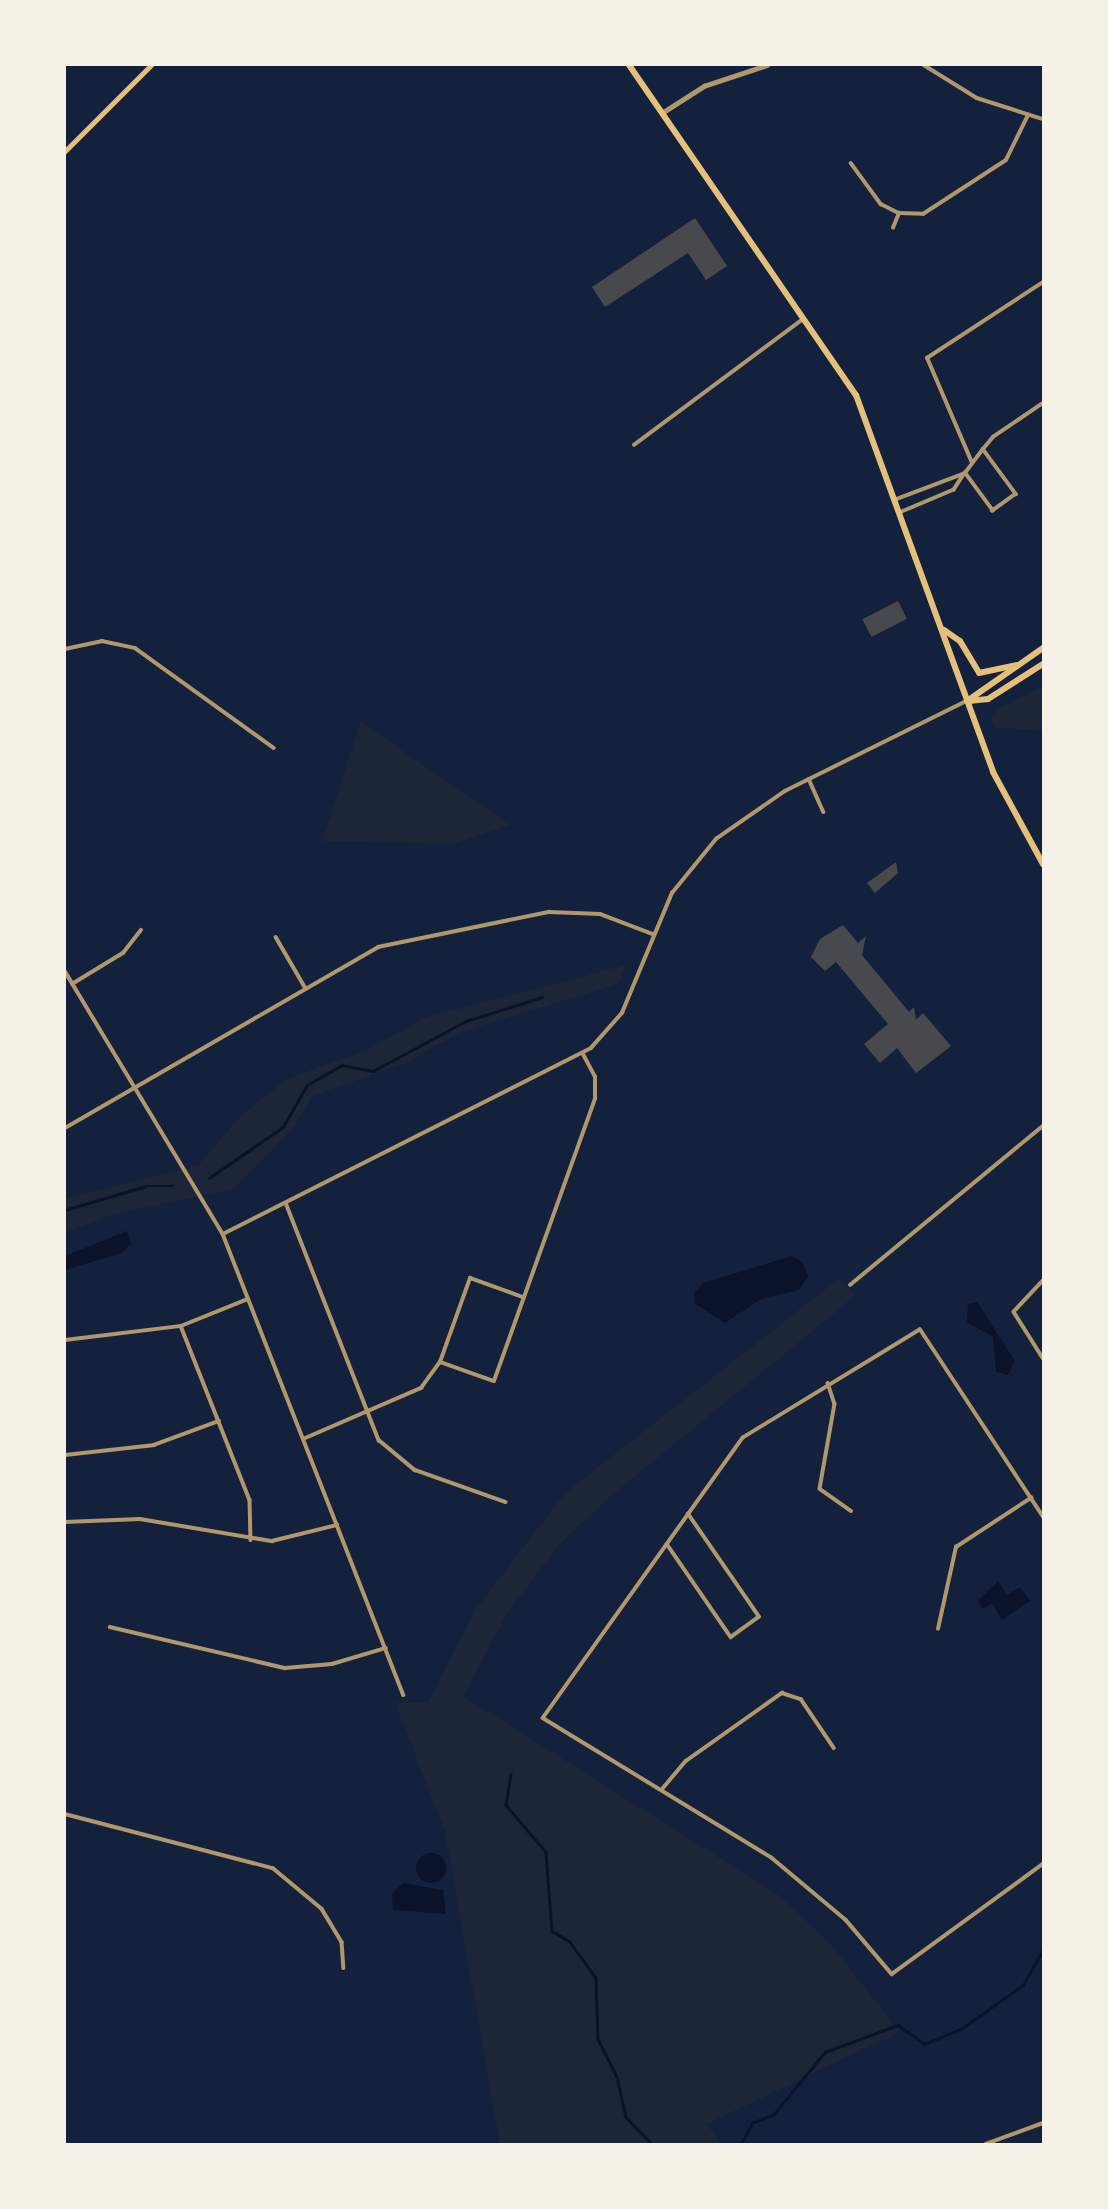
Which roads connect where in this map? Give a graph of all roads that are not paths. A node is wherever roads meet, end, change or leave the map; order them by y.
1 (151, 65) edge
2 (629, 65) edge
3 (767, 65) edge
4 (924, 65) edge
5 (752, 67) edge
6 (662, 113) junction
7 (1028, 115) junction
8 (1043, 119) edge
9 (65, 152) edge
10 (851, 163) dead end
11 (899, 213) junction
12 (893, 228) dead end
13 (1043, 282) edge
14 (805, 317) junction
15 (1043, 403) edge
16 (634, 444) dead end
17 (982, 449) junction
18 (972, 463) junction
19 (965, 473) junction
20 (897, 499) junction
21 (902, 512) junction
22 (942, 629) junction
23 (1043, 648) edge
24 (65, 649) edge
25 (1043, 664) edge
26 (1016, 665) junction
27 (967, 701) junction
28 (274, 748) dead end
29 (809, 779) junction
30 (824, 812) dead end
31 (1043, 864) edge
32 (141, 930) dead end
33 (653, 934) junction
34 (276, 937) dead end
35 (65, 971) edge
36 (72, 984) junction
37 (305, 987) junction
38 (583, 1054) junction
39 (138, 1091) junction
40 (1043, 1126) edge
41 (65, 1128) edge
42 (286, 1203) junction
43 (223, 1234) junction
44 (1043, 1282) edge
45 (850, 1285) dead end
46 (523, 1297) junction
47 (248, 1299) junction
48 (181, 1326) junction
49 (65, 1340) edge
50 (1043, 1359) edge
51 (440, 1362) junction
52 (828, 1383) junction
53 (369, 1415) junction
54 (219, 1421) junction
55 (303, 1439) junction
56 (65, 1455) edge
57 (1031, 1498) junction
58 (506, 1502) dead end
59 (851, 1511) dead end
60 (688, 1514) junction
61 (1043, 1517) edge
62 (65, 1522) edge
63 (337, 1525) junction
64 (251, 1540) junction
65 (667, 1544) junction
66 (110, 1627) dead end
67 (938, 1629) dead end
68 (386, 1648) junction
69 (404, 1695) dead end
70 (834, 1748) dead end
71 (663, 1788) junction
72 (65, 1814) edge
73 (1043, 1864) edge
74 (344, 1968) dead end
75 (1043, 2123) edge
76 (986, 2144) edge

1 - 9 main road
2 - 6 main road
3 - 5 street
4 - 7 street
5 - 6 street
6 - 14 main road
7 - 8 street
7 - 11 street
10 - 11 street
11 - 12 street
13 - 18 street
14 - 16 street
14 - 20 main road
15 - 17 street
17 - 18 street
17 - 19 street
18 - 19 street
19 - 20 street
19 - 21 street
20 - 21 main road
21 - 22 main road
22 - 26 main road
22 - 27 main road
23 - 26 main road
24 - 28 street
25 - 27 main road
26 - 27 main road
27 - 29 street
27 - 31 main road
29 - 30 street
29 - 33 street
32 - 36 street
33 - 37 street
33 - 38 street
34 - 37 street
35 - 36 street
36 - 39 street
37 - 39 street
38 - 42 street
38 - 46 street
39 - 41 street
39 - 43 street
40 - 45 street
42 - 43 street
42 - 53 street
43 - 47 street
44 - 50 street
46 - 51 street
46 - 51 street
47 - 48 street
47 - 55 street
48 - 49 street
48 - 54 street
51 - 53 street
52 - 57 street
52 - 59 street
52 - 60 street
53 - 55 street
53 - 58 street
54 - 56 street
54 - 64 street
55 - 63 street
57 - 61 street
57 - 67 street
60 - 65 street
60 - 65 street
62 - 64 street
63 - 64 street
63 - 68 street
65 - 71 street
66 - 68 street
68 - 69 street
70 - 71 street
71 - 73 street
72 - 74 street
75 - 76 street

